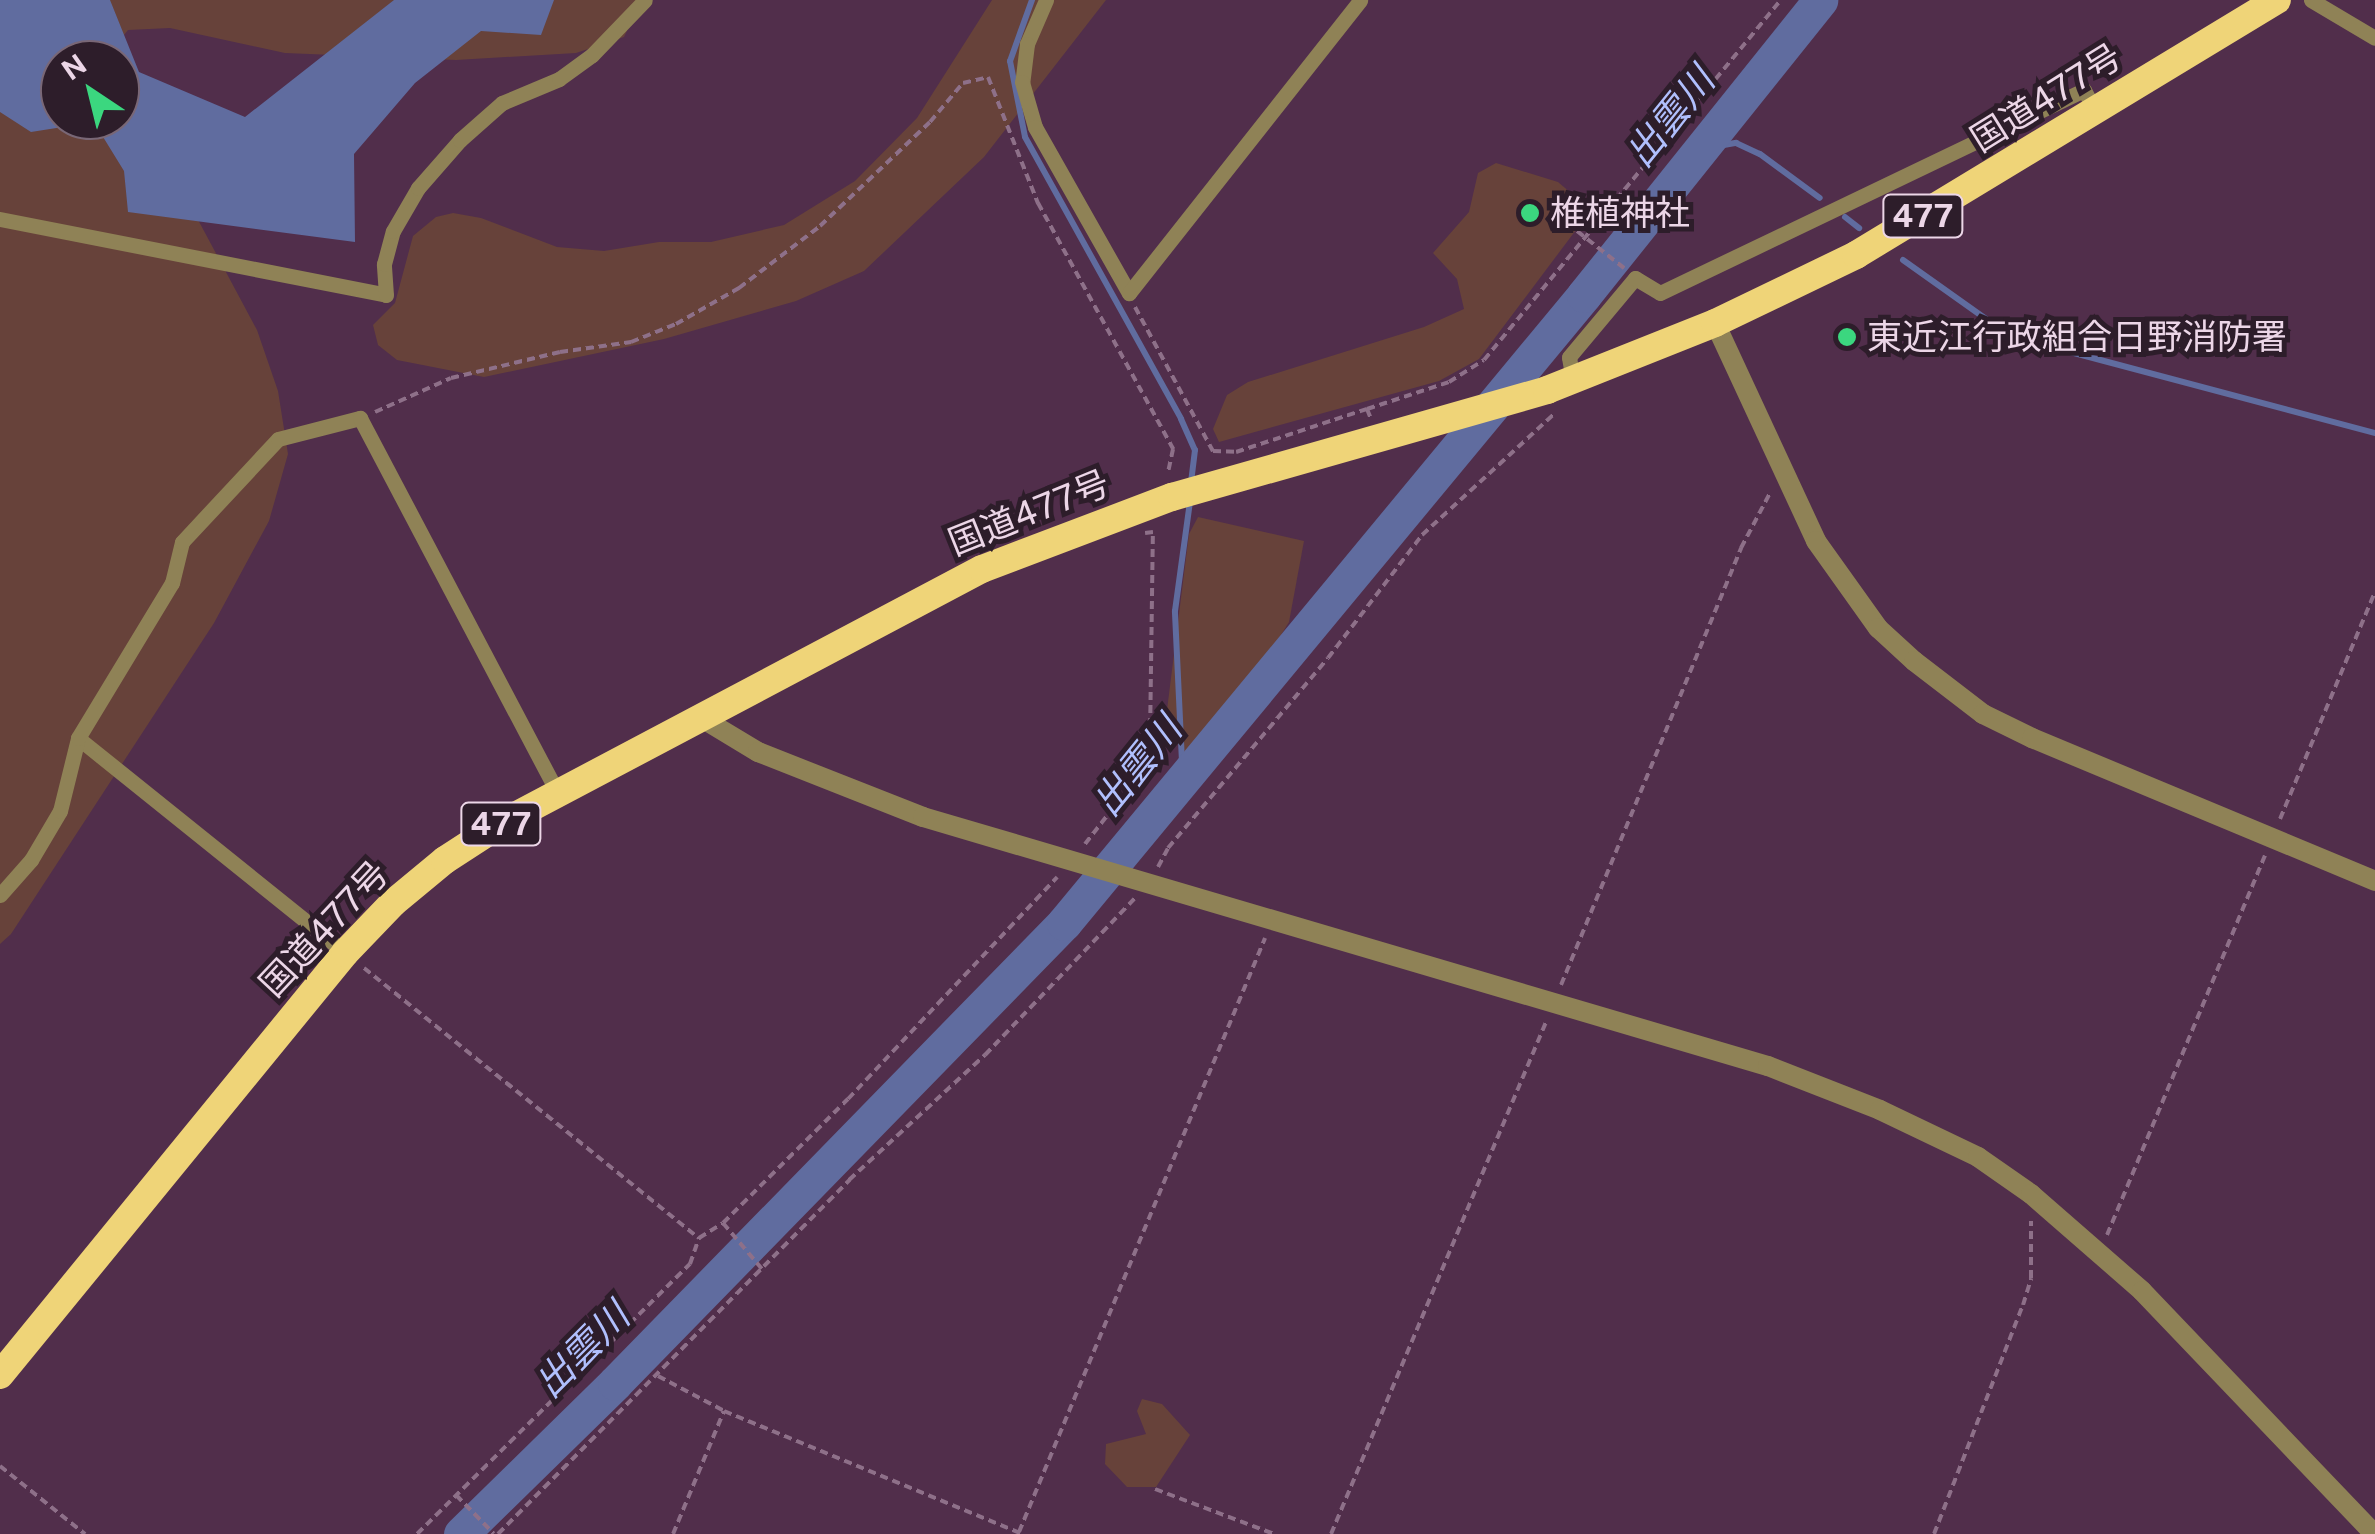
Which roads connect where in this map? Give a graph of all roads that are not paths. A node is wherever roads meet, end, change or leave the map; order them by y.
1 (645, 0) edge
2 (1046, 0) edge
3 (1360, 0) edge
4 (2277, 0) edge
5 (2310, 0) edge
6 (2375, 38) edge
7 (2095, 112) junction
8 (0, 219) edge
9 (1716, 323) junction
10 (1560, 385) junction
11 (700, 717) junction
12 (78, 738) junction
13 (558, 793) junction
14 (2375, 881) edge
15 (0, 895) edge
16 (345, 953) junction
17 (0, 1375) edge
18 (2374, 1534) edge

1 - 8 street
2 - 3 street
4 - 7 highway, 国道477号 / 477
5 - 6 street
7 - 9 highway, 国道477号 / 477
7 - 10 street
9 - 10 highway, 国道477号 / 477
9 - 14 street
10 - 11 highway, 国道477号 / 477
11 - 13 highway, 国道477号 / 477
11 - 18 street
12 - 13 street
12 - 15 street
12 - 16 street
13 - 16 highway, 国道477号 / 477
16 - 17 highway, 国道477号 / 477

